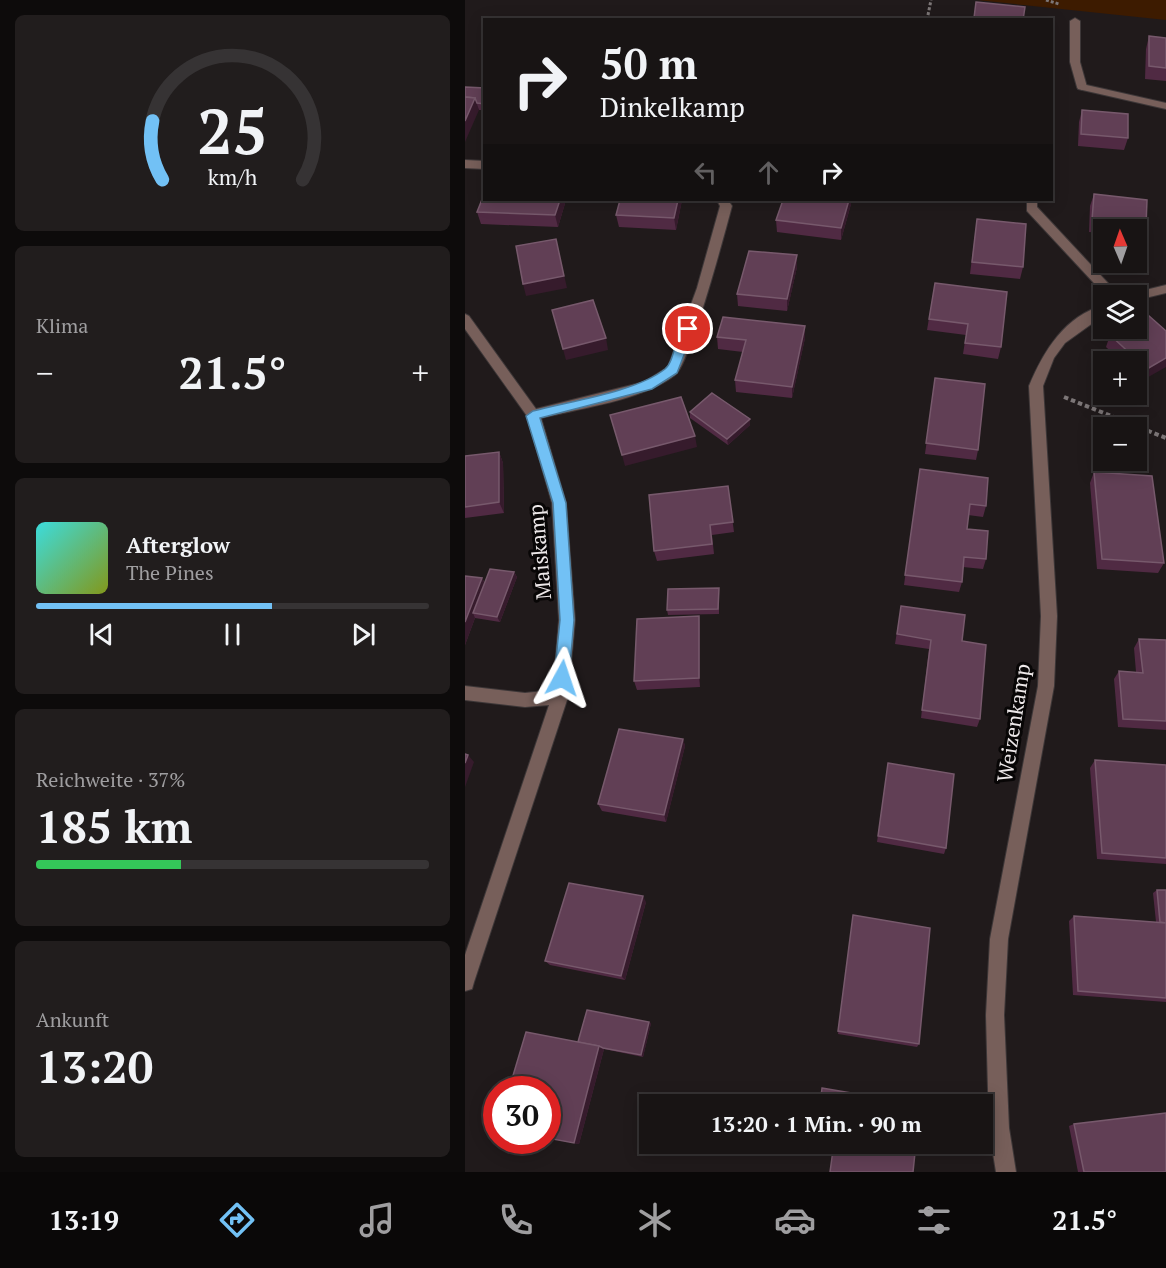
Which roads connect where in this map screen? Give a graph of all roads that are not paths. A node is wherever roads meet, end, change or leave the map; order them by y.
1 (1075, 21) dead end
2 (1166, 106) edge
3 (465, 164) edge
4 (483, 165) edge
5 (724, 201) edge
6 (1032, 201) edge
7 (1104, 285) edge
8 (1166, 289) edge
9 (1147, 294) edge
10 (1093, 315) edge
11 (465, 319) edge
12 (533, 416) junction
13 (465, 693) edge
14 (560, 697) junction
15 (465, 982) edge
16 (1006, 1172) edge

1 - 2 street
3 - 4 street
5 - 12 street
6 - 7 street
8 - 9 street
10 - 16 street, Weizenkamp
11 - 12 street, Maiskamp
12 - 14 street, Maiskamp
13 - 14 street
14 - 15 street, Maiskamp

